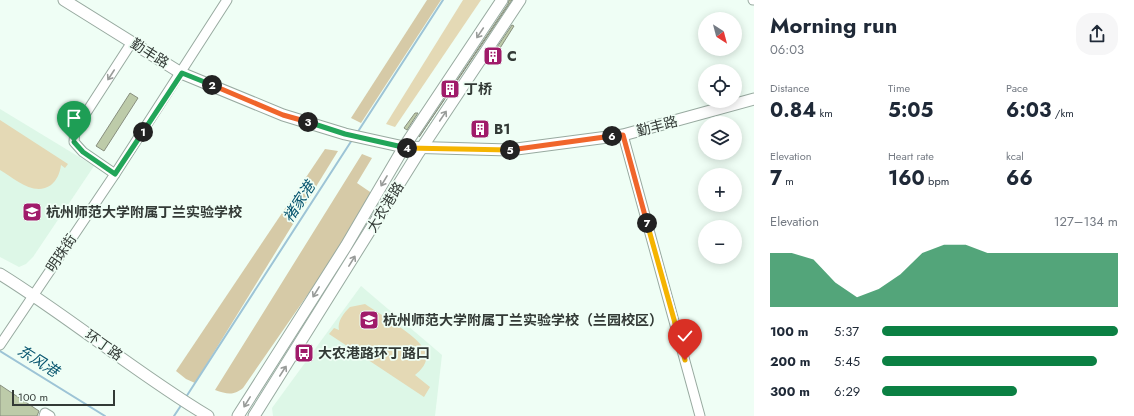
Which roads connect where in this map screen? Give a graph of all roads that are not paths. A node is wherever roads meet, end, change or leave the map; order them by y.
1 (64, 0) edge
2 (227, 0) edge
3 (502, 0) edge
4 (520, 0) edge
5 (132, 42) junction
6 (182, 73) junction
7 (754, 99) edge
8 (623, 135) junction
9 (404, 147) junction
10 (422, 149) junction
11 (115, 174) junction
12 (0, 274) edge
13 (33, 295) junction
14 (2, 342) edge
15 (44, 416) edge
16 (50, 416) edge
17 (208, 416) edge
18 (238, 416) edge
19 (254, 416) edge
20 (700, 416) edge

1 - 5 main road, 勤丰路
2 - 6 street, 明珠街
3 -> 9 main road, 大农港路
10 -> 4 main road, 大农港路
5 - 6 main road, 勤丰路
5 -> 11 street
6 - 9 main road, 勤丰路
6 - 11 street, 明珠街
7 - 8 main road, 勤丰路
8 - 10 main road, 勤丰路
8 - 20 street
9 - 10 main road, 勤丰路
9 -> 18 main road, 大农港路
19 -> 10 main road, 大农港路
11 - 13 street, 明珠街
12 - 13 main road, 环丁路
13 - 14 street, 明珠街
13 - 17 main road, 环丁路
15 - 16 street

